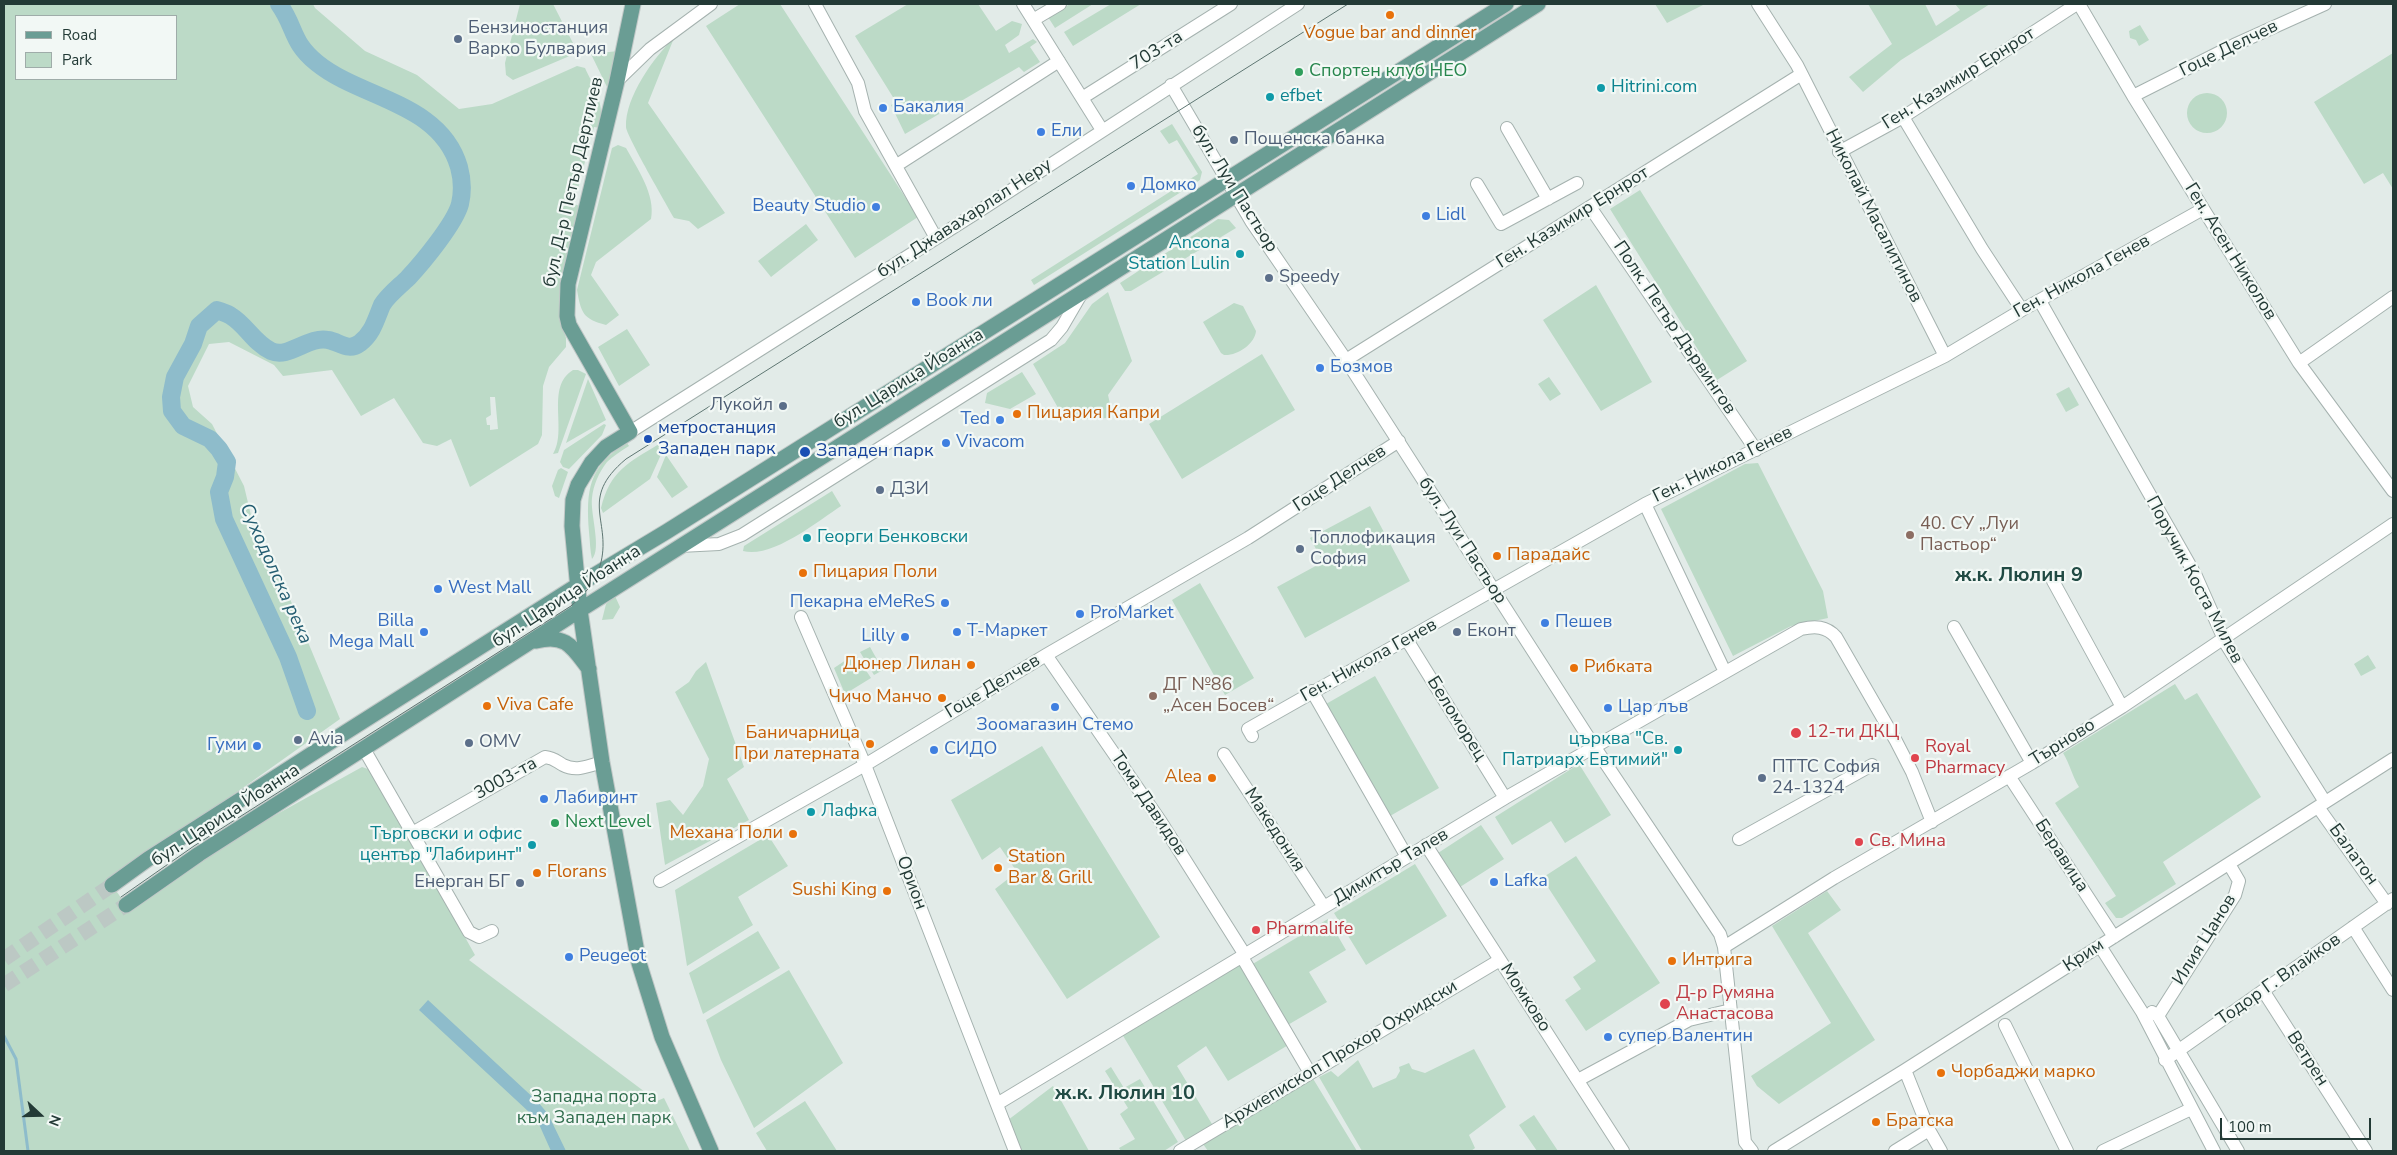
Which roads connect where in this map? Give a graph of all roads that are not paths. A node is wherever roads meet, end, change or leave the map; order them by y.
1 (633, 4) edge
2 (710, 4) edge
3 (815, 4) edge
4 (1023, 4) edge
5 (1060, 4) edge
6 (1231, 4) edge
7 (1298, 4) edge
8 (1506, 4) edge
9 (1538, 4) edge
10 (1758, 4) edge
11 (2078, 4) edge
12 (2325, 4) edge
13 (1033, 20) junction
14 (1059, 61) junction
15 (1800, 75) junction
16 (617, 81) junction
17 (1170, 85) junction
18 (2133, 96) junction
19 (1082, 98) junction
20 (1903, 117) junction
21 (1507, 128) dead end
22 (1102, 130) junction
23 (1840, 152) junction
24 (897, 165) junction
25 (1227, 179) junction
26 (1577, 183) dead end
27 (1477, 184) dead end
28 (1236, 194) junction
29 (1548, 199) junction
30 (1590, 207) junction
31 (2203, 209) junction
32 (936, 238) junction
33 (1084, 290) junction
34 (2393, 297) edge
35 (2040, 301) junction
36 (2022, 310) junction
37 (1945, 356) junction
38 (1346, 360) junction
39 (2299, 362) junction
40 (630, 432) junction
41 (1399, 442) junction
42 (1756, 450) junction
43 (2393, 491) edge
44 (1645, 504) junction
45 (2393, 524) edge
46 (680, 546) junction
47 (2053, 581) dead end
48 (578, 585) junction
49 (1494, 590) junction
50 (580, 610) junction
51 (800, 617) dead end
52 (1954, 627) dead end
53 (2223, 638) junction
54 (1408, 640) junction
55 (532, 642) junction
56 (1046, 655) junction
57 (590, 670) junction
58 (1725, 672) junction
59 (1312, 691) junction
60 (2122, 707) junction
61 (1250, 732) dead end
62 (1594, 746) junction
63 (364, 749) junction
64 (1224, 754) dead end
65 (2393, 759) edge
66 (602, 762) junction
67 (2032, 763) junction
68 (865, 765) junction
69 (1872, 765) dead end
70 (2009, 776) junction
71 (1505, 798) junction
72 (2321, 805) junction
73 (1932, 822) junction
74 (414, 832) junction
75 (1739, 839) dead end
76 (1426, 845) junction
77 (1407, 857) junction
78 (2229, 864) junction
79 (660, 881) dead end
80 (112, 885) tunnel mouth
81 (2390, 902) edge
82 (126, 905) tunnel mouth
83 (1324, 907) junction
84 (2353, 927) junction
85 (492, 931) dead end
86 (2114, 937) junction
87 (2100, 946) junction
88 (1724, 947) junction
89 (1244, 956) junction
90 (1500, 960) junction
91 (2393, 990) edge
92 (2264, 992) junction
93 (1731, 1010) junction
94 (2142, 1012) junction
95 (2158, 1016) junction
96 (2005, 1025) dead end
97 (2179, 1050) junction
98 (2165, 1060) junction
99 (1905, 1070) junction
100 (1310, 1073) junction
101 (1578, 1080) junction
102 (997, 1104) junction
103 (2191, 1109) junction
104 (1929, 1130) junction
105 (1201, 1146) edge
106 (1745, 1148) edge
107 (710, 1151) edge
108 (1015, 1151) edge
109 (1180, 1151) edge
110 (1623, 1151) edge
111 (1774, 1151) edge
112 (1895, 1151) edge
113 (1941, 1151) edge
114 (2067, 1151) edge
115 (2103, 1151) edge
116 (2214, 1151) edge
117 (2238, 1151) edge
118 (2366, 1151) edge

1 - 16 main road, бул. Д-р Петър Дертлиев
2 - 16 street
3 - 24 street
4 - 13 street
5 - 13 street
6 - 19 street, 703-та
7 - 17 street, бул. Джавахарлал Неру
8 - 25 main road, бул. Царица Йоанна
9 - 28 main road, бул. Царица Йоанна
10 - 15 street, Николай Масалитинов
11 - 18 street, Ген. Асен Николов
11 - 20 street, Ген. Казимир Ернрот
12 - 18 street, Гоце Делчев
13 - 14 street
14 - 19 street
14 - 24 street
15 - 23 street, Николай Масалитинов
15 - 30 street, Ген. Казимир Ернрот
16 - 40 main road, бул. Д-р Петър Дертлиев
17 - 22 street, бул. Джавахарлал Неру
17 - 25 street, бул. Луи Пастьор
18 - 31 street, Ген. Асен Николов
19 - 22 street
20 - 23 street, Ген. Казимир Ернрот
20 - 36 street
21 - 29 street
22 - 32 street, бул. Джавахарлал Неру
23 - 37 street, Николай Масалитинов
24 - 32 street
25 - 28 street, бул. Луи Пастьор
25 - 48 main road, бул. Царица Йоанна
26 - 29 street
27 - 29 street
28 - 33 main road, бул. Царица Йоанна
28 - 38 street, бул. Луи Пастьор
30 - 38 street, Ген. Казимир Ернрот
30 - 42 street, Полк. Петър Дървингов
31 - 35 street, Ген. Никола Генев
31 - 39 street, Ген. Асен Николов
32 - 40 street, бул. Джавахарлал Неру
33 - 46 main road, бул. Царица Йоанна
33 - 46 street
34 - 39 street
35 - 36 street, Ген. Никола Генев
35 - 53 street, Поручик Коста Милев
36 - 37 street, Ген. Никола Генев
37 - 42 street, Ген. Никола Генев
38 - 41 street, бул. Луи Пастьор
39 - 43 street, Ген. Асен Николов
40 - 48 main road
41 - 49 street, бул. Луи Пастьор
41 - 56 street, Гоце Делчев
42 - 44 street, Ген. Никола Генев
44 - 49 street, Ген. Никола Генев
44 - 58 street
45 - 53 street, Търново
46 - 50 main road, бул. Царица Йоанна
47 - 60 street
48 - 50 main road
48 - 80 main road, бул. Царица Йоанна
49 - 54 street, Ген. Никола Генев
49 - 62 street, бул. Луи Пастьор
50 - 55 main road, бул. Царица Йоанна
50 - 57 main road
51 - 68 street, Орион
52 - 67 street
53 - 60 street, Търново
53 - 72 street, Поручик Коста Милев
54 - 59 street, Ген. Никола Генев
54 - 71 street, Беломорец
55 - 57 main road
55 - 63 main road, бул. Царица Йоанна
56 - 68 street, Гоце Делчев
56 - 89 street, Тома Давидов
57 - 66 main road
58 - 62 street, Димитър Талев
58 - 73 street, Димитър Талев
59 - 61 street, Ген. Никола Генев
59 - 77 street
60 - 67 street, Търново
62 - 71 street, Димитър Талев
62 - 88 street, бул. Луи Пастьор
63 - 74 street
63 - 82 main road, бул. Царица Йоанна
64 - 83 street, Македония
65 - 72 street, Крим
66 - 74 street, 3003-та
66 - 107 main road
67 - 70 street, Търново
68 - 79 street, Гоце Делчев
68 - 102 street, Орион
69 - 75 street
70 - 73 street, Търново
70 - 86 street, Беравица
71 - 76 street, Димитър Талев
72 - 78 street, Крим
72 - 81 street, Балатон
73 - 88 street, Търново
74 - 85 street
76 - 77 street, Димитър Талев
76 - 90 street, Момково
77 - 83 street, Димитър Талев
78 - 86 street, Крим
78 - 95 street, Илия Цанов
81 - 84 street, Тодор Г. Влайков
83 - 89 street, Димитър Талев
84 - 91 street
84 - 92 street, Тодор Г. Влайков
86 - 87 street, Крим
87 - 94 street
87 - 99 street, Крим
88 - 93 street, бул. Луи Пастьор
89 - 100 street, Тома Давидов
89 - 102 street, Димитър Талев
90 - 100 street, Архиепископ Прохор Охридски
90 - 101 street, Момково
92 - 97 street, Тодор Г. Влайков
92 - 118 street, Ветрен
93 - 101 street
93 - 106 street, бул. Луи Пастьор
94 - 95 street
94 - 98 street
95 - 97 street
96 - 114 street
97 - 98 street, Тодор Г. Влайков
97 - 117 street
98 - 103 street
99 - 104 street
99 - 111 street, Крим
100 - 105 street, Архиепископ Прохор Охридски
101 - 110 street, Момково
102 - 108 street, Орион
103 - 115 street
103 - 116 street
104 - 112 street
104 - 113 street
105 - 109 street, Архиепископ Прохор Охридски

